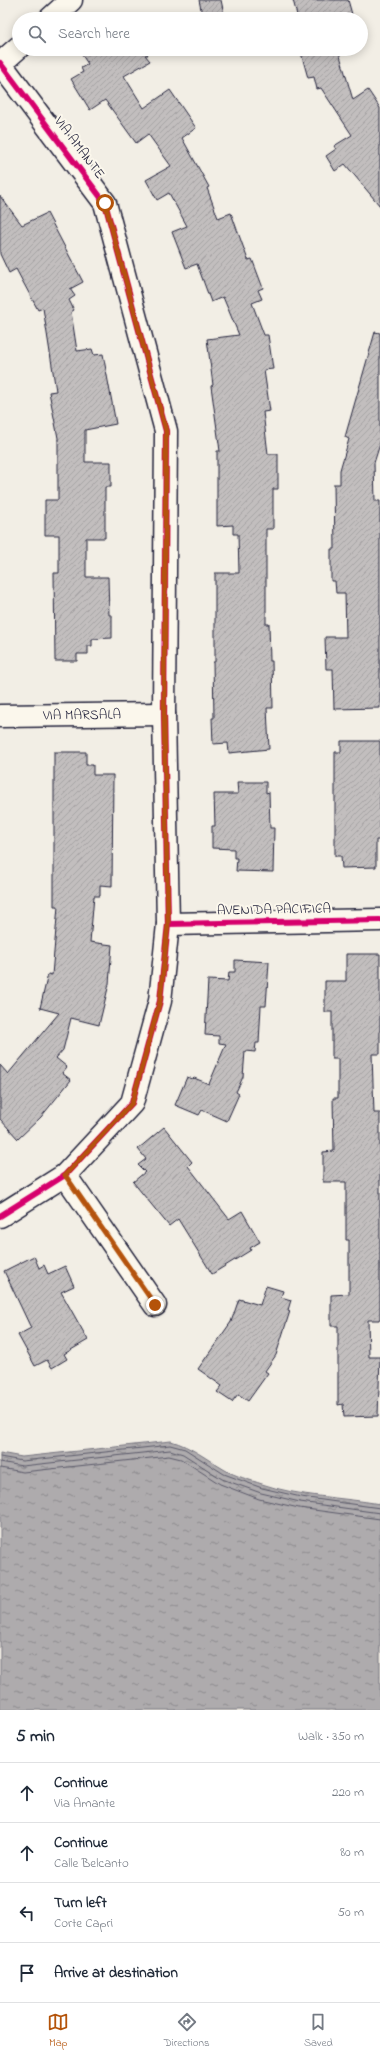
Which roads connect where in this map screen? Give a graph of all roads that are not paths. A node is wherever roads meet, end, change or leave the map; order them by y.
1 (71, 0) edge
2 (58, 12) edge
3 (12, 53) edge
4 (0, 63) edge
5 (164, 714) junction
6 (0, 716) edge
7 (380, 920) edge
8 (168, 924) junction
9 (65, 1175) junction
10 (0, 1216) edge
11 (155, 1305) dead end

1 - 2 street
3 - 4 street
4 - 5 street, VIA AMANTE
5 - 6 street, VIA MARSALA
5 - 8 street, VIA AMANTE
7 - 8 street, AVENIDA PACIFICA
8 - 9 street, VIA AMANTE
9 - 10 street, VIA AMANTE
9 - 11 street

